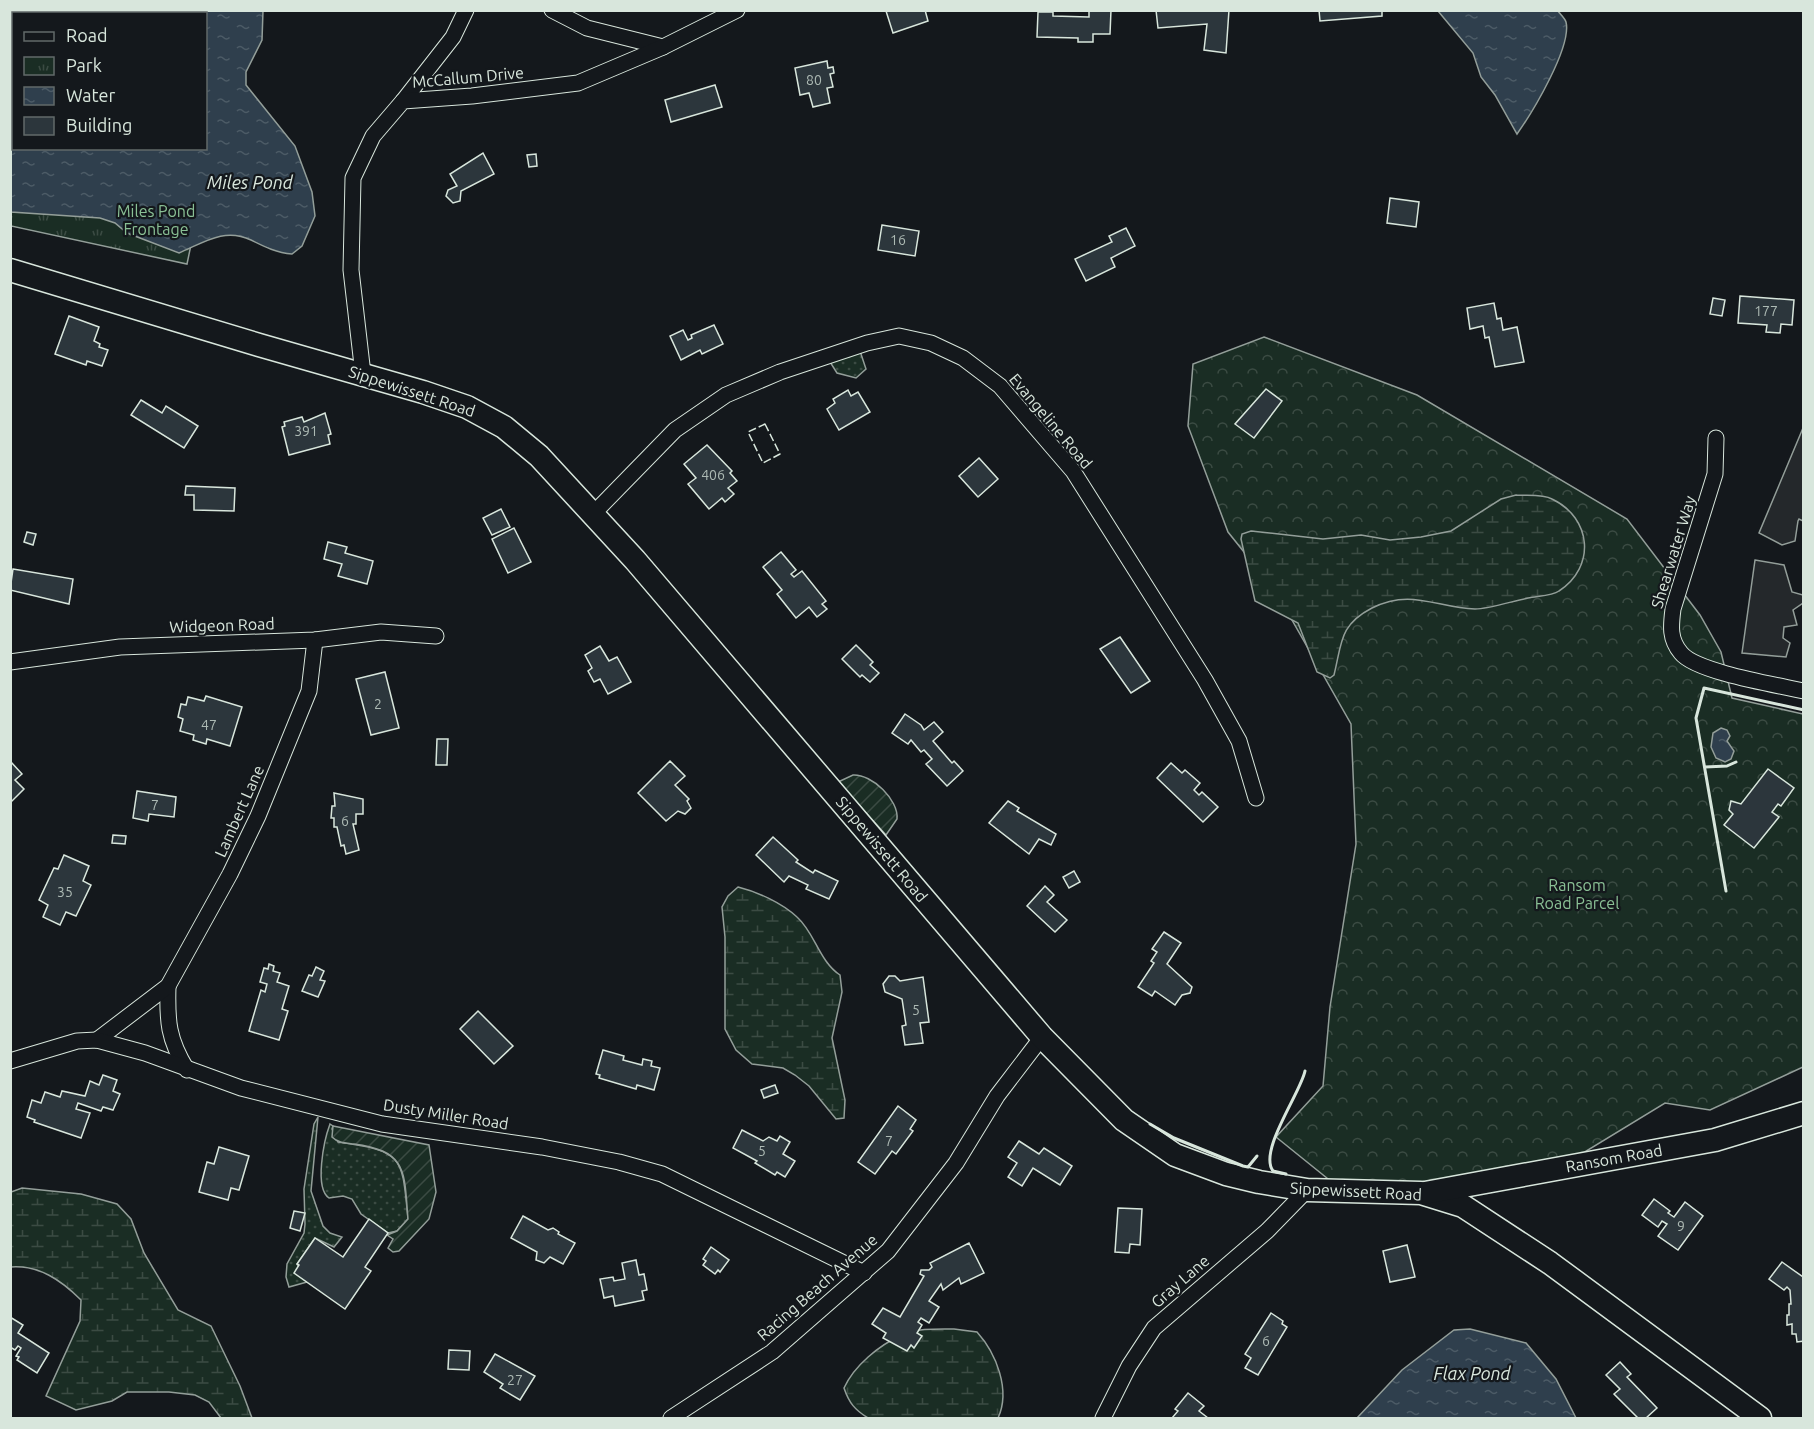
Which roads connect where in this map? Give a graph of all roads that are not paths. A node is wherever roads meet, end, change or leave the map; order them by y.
1 (466, 10) edge
2 (552, 10) edge
3 (737, 10) edge
4 (663, 47) junction
5 (404, 101) junction
6 (10, 270) edge
7 (363, 374) junction
8 (1716, 438) dead end
9 (593, 514) junction
10 (436, 636) dead end
11 (315, 640) junction
12 (10, 662) edge
13 (1803, 691) edge
14 (1257, 798) dead end
15 (168, 986) junction
16 (1042, 1037) junction
17 (97, 1040) junction
18 (10, 1061) edge
19 (187, 1070) junction
20 (1803, 1113) edge
21 (1307, 1190) junction
22 (1421, 1193) junction
23 (864, 1273) junction
24 (671, 1419) edge
25 (1103, 1419) edge
26 (1760, 1419) edge

1 - 5 street
2 - 4 street
3 - 4 street, McCallum Drive
4 - 5 street, McCallum Drive
5 - 7 street, McCallum Drive
6 - 7 main road, Sippewissett Road
7 - 9 main road, Sippewissett Road
8 - 13 street, Shearwater Way
9 - 14 street, Evangeline Road
9 - 16 main road, Sippewissett Road
10 - 11 street, Widgeon Road
11 - 12 street, Widgeon Road
11 - 15 street, Lambert Lane
15 - 17 street, Lambert Lane
15 - 19 street
16 - 21 main road, Sippewissett Road
16 - 23 street, Racing Beach Avenue
17 - 18 street, Dusty Miller Road
17 - 19 street, Dusty Miller Road
19 - 23 street, Dusty Miller Road
20 - 22 main road, Ransom Road
21 - 22 main road, Sippewissett Road
21 - 25 street, Gray Lane
22 - 26 main road, Sippewissett Road
23 - 24 street, Racing Beach Avenue

